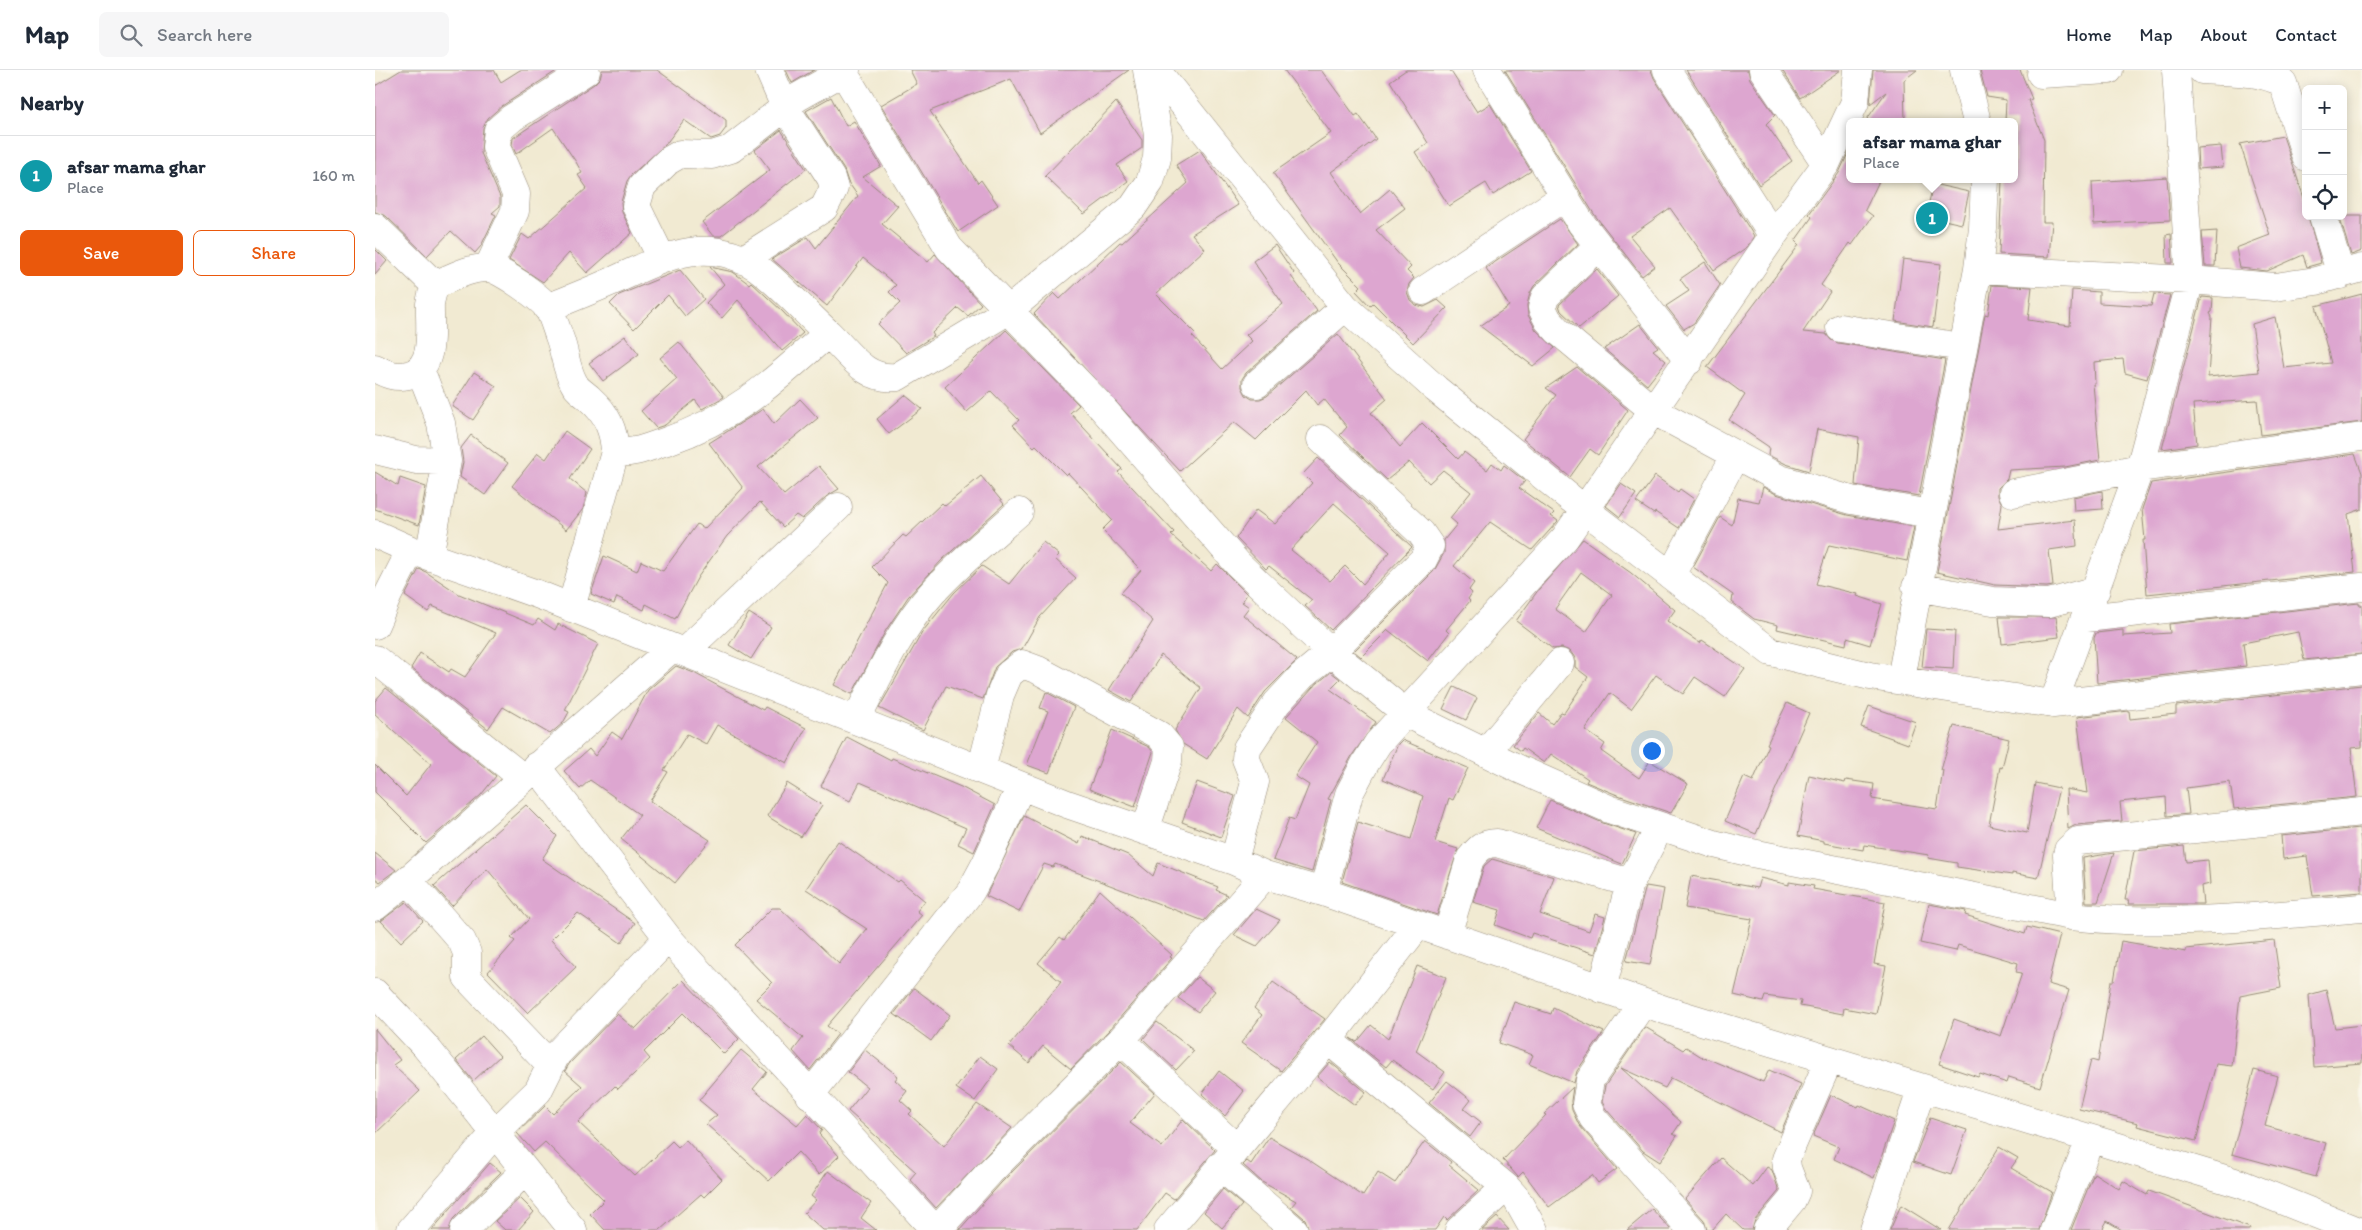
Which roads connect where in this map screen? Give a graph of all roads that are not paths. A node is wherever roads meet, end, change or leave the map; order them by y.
1 (769, 70) edge
2 (1147, 70) edge
3 (1156, 70) edge
4 (1487, 70) edge
5 (1667, 70) edge
6 (1763, 70) edge
7 (1858, 70) edge
8 (1964, 70) edge
9 (2109, 70) edge
10 (2176, 70) edge
11 (2202, 70) edge
12 (586, 71) edge
13 (843, 71) edge
14 (2041, 74) dead end
15 (785, 107) junction
16 (1848, 118) edge
17 (1976, 118) edge
18 (1846, 121) edge
19 (2302, 145) edge
20 (1826, 164) junction
21 (1985, 183) edge
22 (1565, 197) junction
23 (2325, 220) edge
24 (375, 227) edge
25 (1773, 236) junction
26 (1598, 246) junction
27 (661, 259) junction
28 (742, 260) junction
29 (488, 268) junction
30 (1977, 269) junction
31 (2351, 272) edge
32 (2190, 280) junction
33 (435, 285) junction
34 (1423, 291) dead end
35 (1345, 307) junction
36 (547, 308) junction
37 (1009, 310) junction
38 (1840, 328) dead end
39 (828, 332) junction
40 (1962, 347) junction
41 (1689, 362) junction
42 (375, 368) edge
43 (420, 369) junction
44 (1257, 384) dead end
45 (1654, 412) junction
46 (2362, 436) edge
47 (1321, 440) dead end
48 (375, 450) edge
49 (615, 452) junction
50 (1735, 456) junction
51 (447, 461) junction
52 (2140, 468) junction
53 (2013, 494) dead end
54 (838, 507) dead end
55 (1585, 510) junction
56 (1019, 512) dead end
57 (1930, 514) junction
58 (375, 534) edge
59 (420, 553) junction
60 (1671, 576) junction
61 (1917, 587) junction
62 (2362, 587) edge
63 (2097, 590) junction
64 (571, 608) junction
65 (2087, 618) junction
66 (375, 625) edge
67 (678, 650) junction
68 (1331, 652) junction
69 (375, 659) edge
70 (1560, 663) dead end
71 (2362, 669) edge
72 (1901, 679) junction
73 (2053, 704) junction
74 (1407, 714) junction
75 (856, 720) junction
76 (1486, 752) junction
77 (981, 770) junction
78 (530, 772) junction
79 (1021, 786) junction
80 (2362, 812) edge
81 (1660, 827) junction
82 (1145, 831) junction
83 (1234, 862) junction
84 (1265, 875) junction
85 (408, 880) junction
86 (1630, 883) junction
87 (1323, 892) junction
88 (375, 907) edge
89 (2362, 908) edge
90 (2071, 916) junction
91 (1418, 925) junction
92 (1447, 935) junction
93 (668, 938) junction
94 (1603, 989) junction
95 (375, 993) edge
96 (1643, 1003) junction
97 (1121, 1040) junction
98 (1328, 1040) junction
99 (1829, 1060) junction
100 (550, 1065) junction
101 (1923, 1088) junction
102 (810, 1095) junction
103 (495, 1133) junction
104 (2090, 1140) junction
105 (1228, 1157) junction
106 (525, 1171) junction
107 (1506, 1187) junction
108 (411, 1230) edge
109 (464, 1230) edge
110 (573, 1230) edge
111 (936, 1230) edge
112 (1168, 1230) edge
113 (1294, 1230) edge
114 (1459, 1230) edge
115 (1535, 1230) edge
116 (1692, 1230) edge
117 (1767, 1230) edge
118 (1874, 1230) edge
119 (2054, 1230) edge
120 (2356, 1230) edge

1 - 15 street
2 - 37 street
3 - 35 street
4 - 22 street
5 - 25 street
6 - 20 street
7 - 16 street
8 - 17 street
9 - 14 street
10 - 32 street
11 - 19 street
12 - 29 street
13 - 15 street
13 - 37 street
15 - 27 street
15 - 28 street
18 - 20 street
20 - 25 street
21 - 30 street
22 - 26 street
22 - 34 street
23 - 31 street
24 - 33 street
25 - 41 street
26 - 41 street
26 - 45 street
27 - 28 street
27 - 36 street
28 - 39 street
29 - 33 street
29 - 36 street
30 - 32 street
30 - 40 street
31 - 32 street
32 - 52 street
33 - 43 street
35 - 44 street
35 - 55 street
36 - 49 street
37 - 39 street
37 - 68 street
38 - 40 street
39 - 49 street
40 - 57 street
41 - 45 street
42 - 43 street
43 - 51 street
45 - 50 street
45 - 55 street
46 - 52 street
47 - 68 street
48 - 51 street
49 - 64 street
50 - 57 street
50 - 60 street
51 - 59 street
52 - 53 street
52 - 63 street
54 - 67 street
55 - 60 street
55 - 74 street
56 - 75 street
57 - 61 street
58 - 59 street
59 - 64 street
59 - 66 street
60 - 72 street
61 - 63 street
61 - 72 street
62 - 65 street
63 - 65 street
64 - 67 street
65 - 73 street
67 - 75 street
67 - 78 street
68 - 74 street
68 - 83 street
69 - 78 street
70 - 76 street
71 - 73 street
72 - 73 street
74 - 76 street
74 - 87 street
75 - 77 street
76 - 81 street
77 - 79 street
77 - 82 street
78 - 85 street
78 - 93 street
79 - 82 street
79 - 102 street
80 - 90 street
81 - 86 street
81 - 90 street
82 - 83 street
83 - 84 street
84 - 87 street
84 - 97 street
85 - 88 street
85 - 100 street
86 - 92 street
86 - 94 street
87 - 91 street
89 - 90 street
91 - 92 street
91 - 98 street
92 - 94 street
93 - 100 street
93 - 102 street
94 - 96 street
95 - 103 street
96 - 99 street
96 - 116 street
97 - 105 street
97 - 111 street
98 - 105 street
98 - 107 street
99 - 101 street
99 - 117 street
100 - 103 street
101 - 104 street
101 - 118 street
102 - 111 street
103 - 106 street
103 - 108 street
104 - 119 street
104 - 120 street
105 - 112 street
105 - 113 street
106 - 109 street
106 - 110 street
107 - 114 street
107 - 115 street

